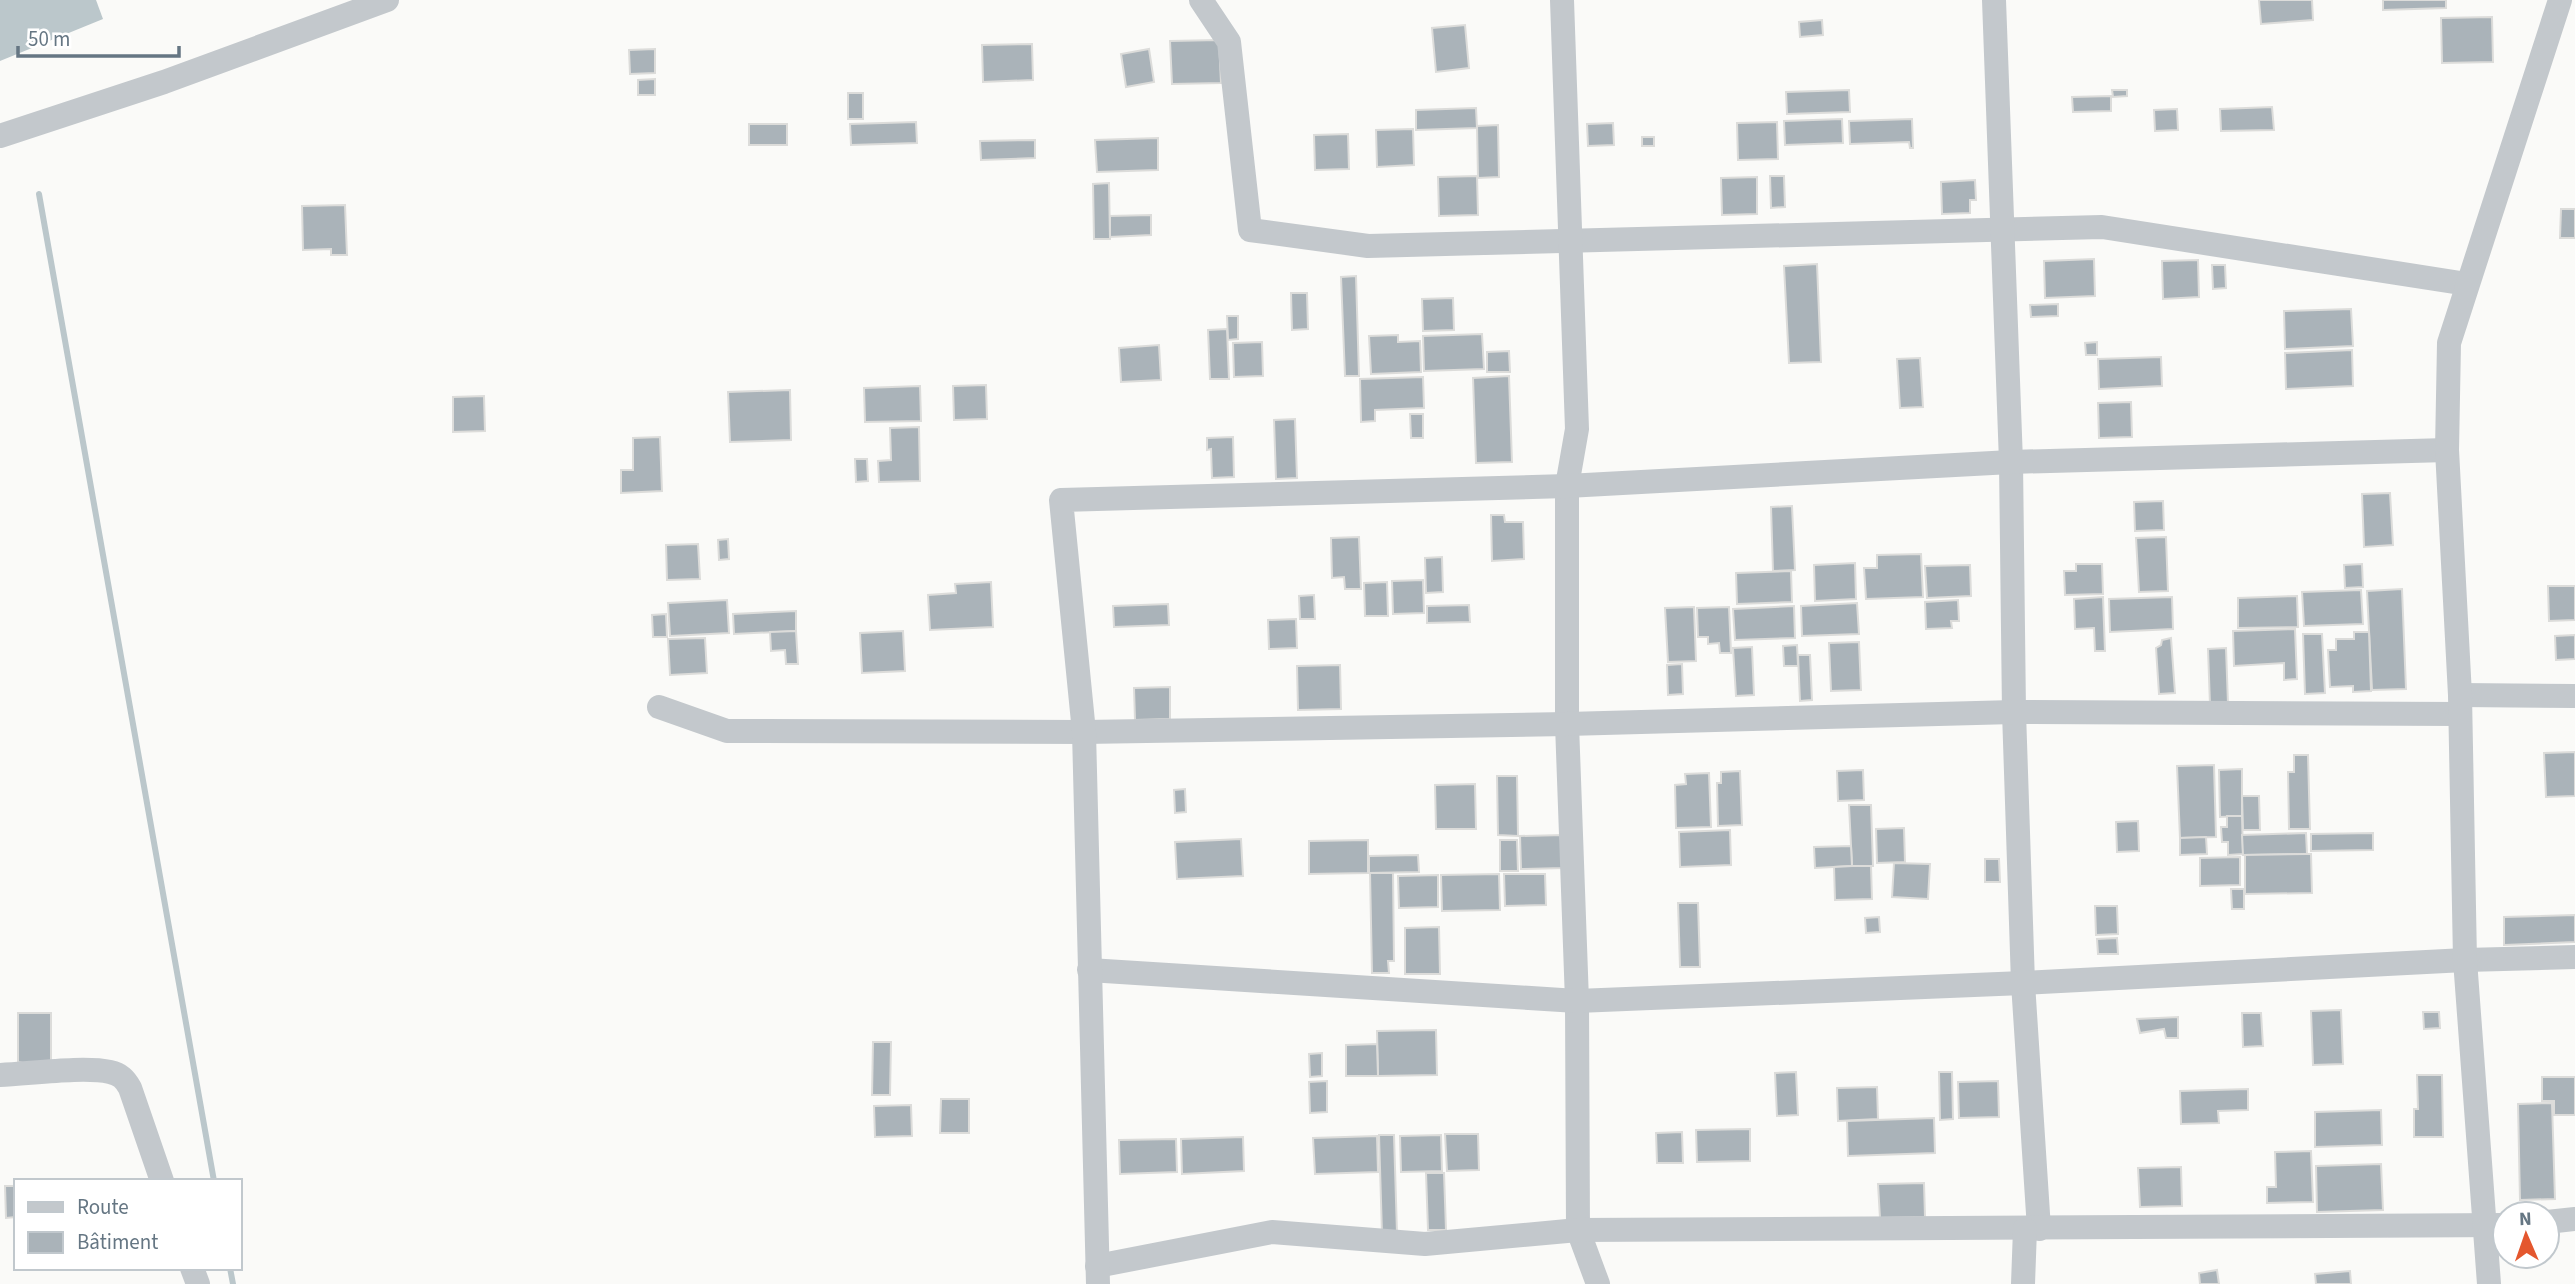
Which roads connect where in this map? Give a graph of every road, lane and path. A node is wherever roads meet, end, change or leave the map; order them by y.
1 (387, 0) edge
2 (1201, 0) edge
3 (1562, 0) edge
4 (1994, 0) edge
5 (2560, 0) edge
6 (0, 136) edge
7 (2003, 231) junction
8 (1570, 241) junction
9 (2467, 284) junction
10 (2447, 450) junction
11 (2011, 462) junction
12 (1567, 486) junction
13 (2575, 696) edge
14 (2459, 704) junction
15 (659, 707) dead end
16 (2014, 712) junction
17 (1567, 724) junction
18 (1084, 732) junction
19 (2575, 957) edge
20 (2465, 960) junction
21 (1089, 970) junction
22 (2023, 982) junction
23 (1577, 1001) junction
24 (0, 1076) edge
25 (161, 1179) edge
26 (2492, 1200) edge
27 (2491, 1226) edge
28 (2032, 1229) junction
29 (1578, 1230) junction
30 (2491, 1265) edge
31 (1098, 1275) edge
32 (1598, 1284) edge
33 (2023, 1284) edge
34 (2489, 1284) edge

1 - 6 street
2 - 8 street
3 - 8 street
4 - 7 street
5 - 9 street
7 - 8 street
7 - 9 street
7 - 11 street
8 - 12 street
9 - 10 street
10 - 11 street
10 - 14 street
11 - 12 street
11 - 16 street
12 - 17 street
12 - 18 street
13 - 14 street
14 - 16 street
14 - 20 street
15 - 18 street
16 - 17 street
16 - 22 street
17 - 18 street
17 - 23 street
18 - 21 street
19 - 20 street
20 - 22 street
20 - 26 street
21 - 23 street
21 - 31 street
22 - 23 street
22 - 28 street
23 - 29 street
24 - 25 street
27 - 28 street
28 - 29 street
28 - 33 street
29 - 31 street
29 - 32 street
30 - 34 street

